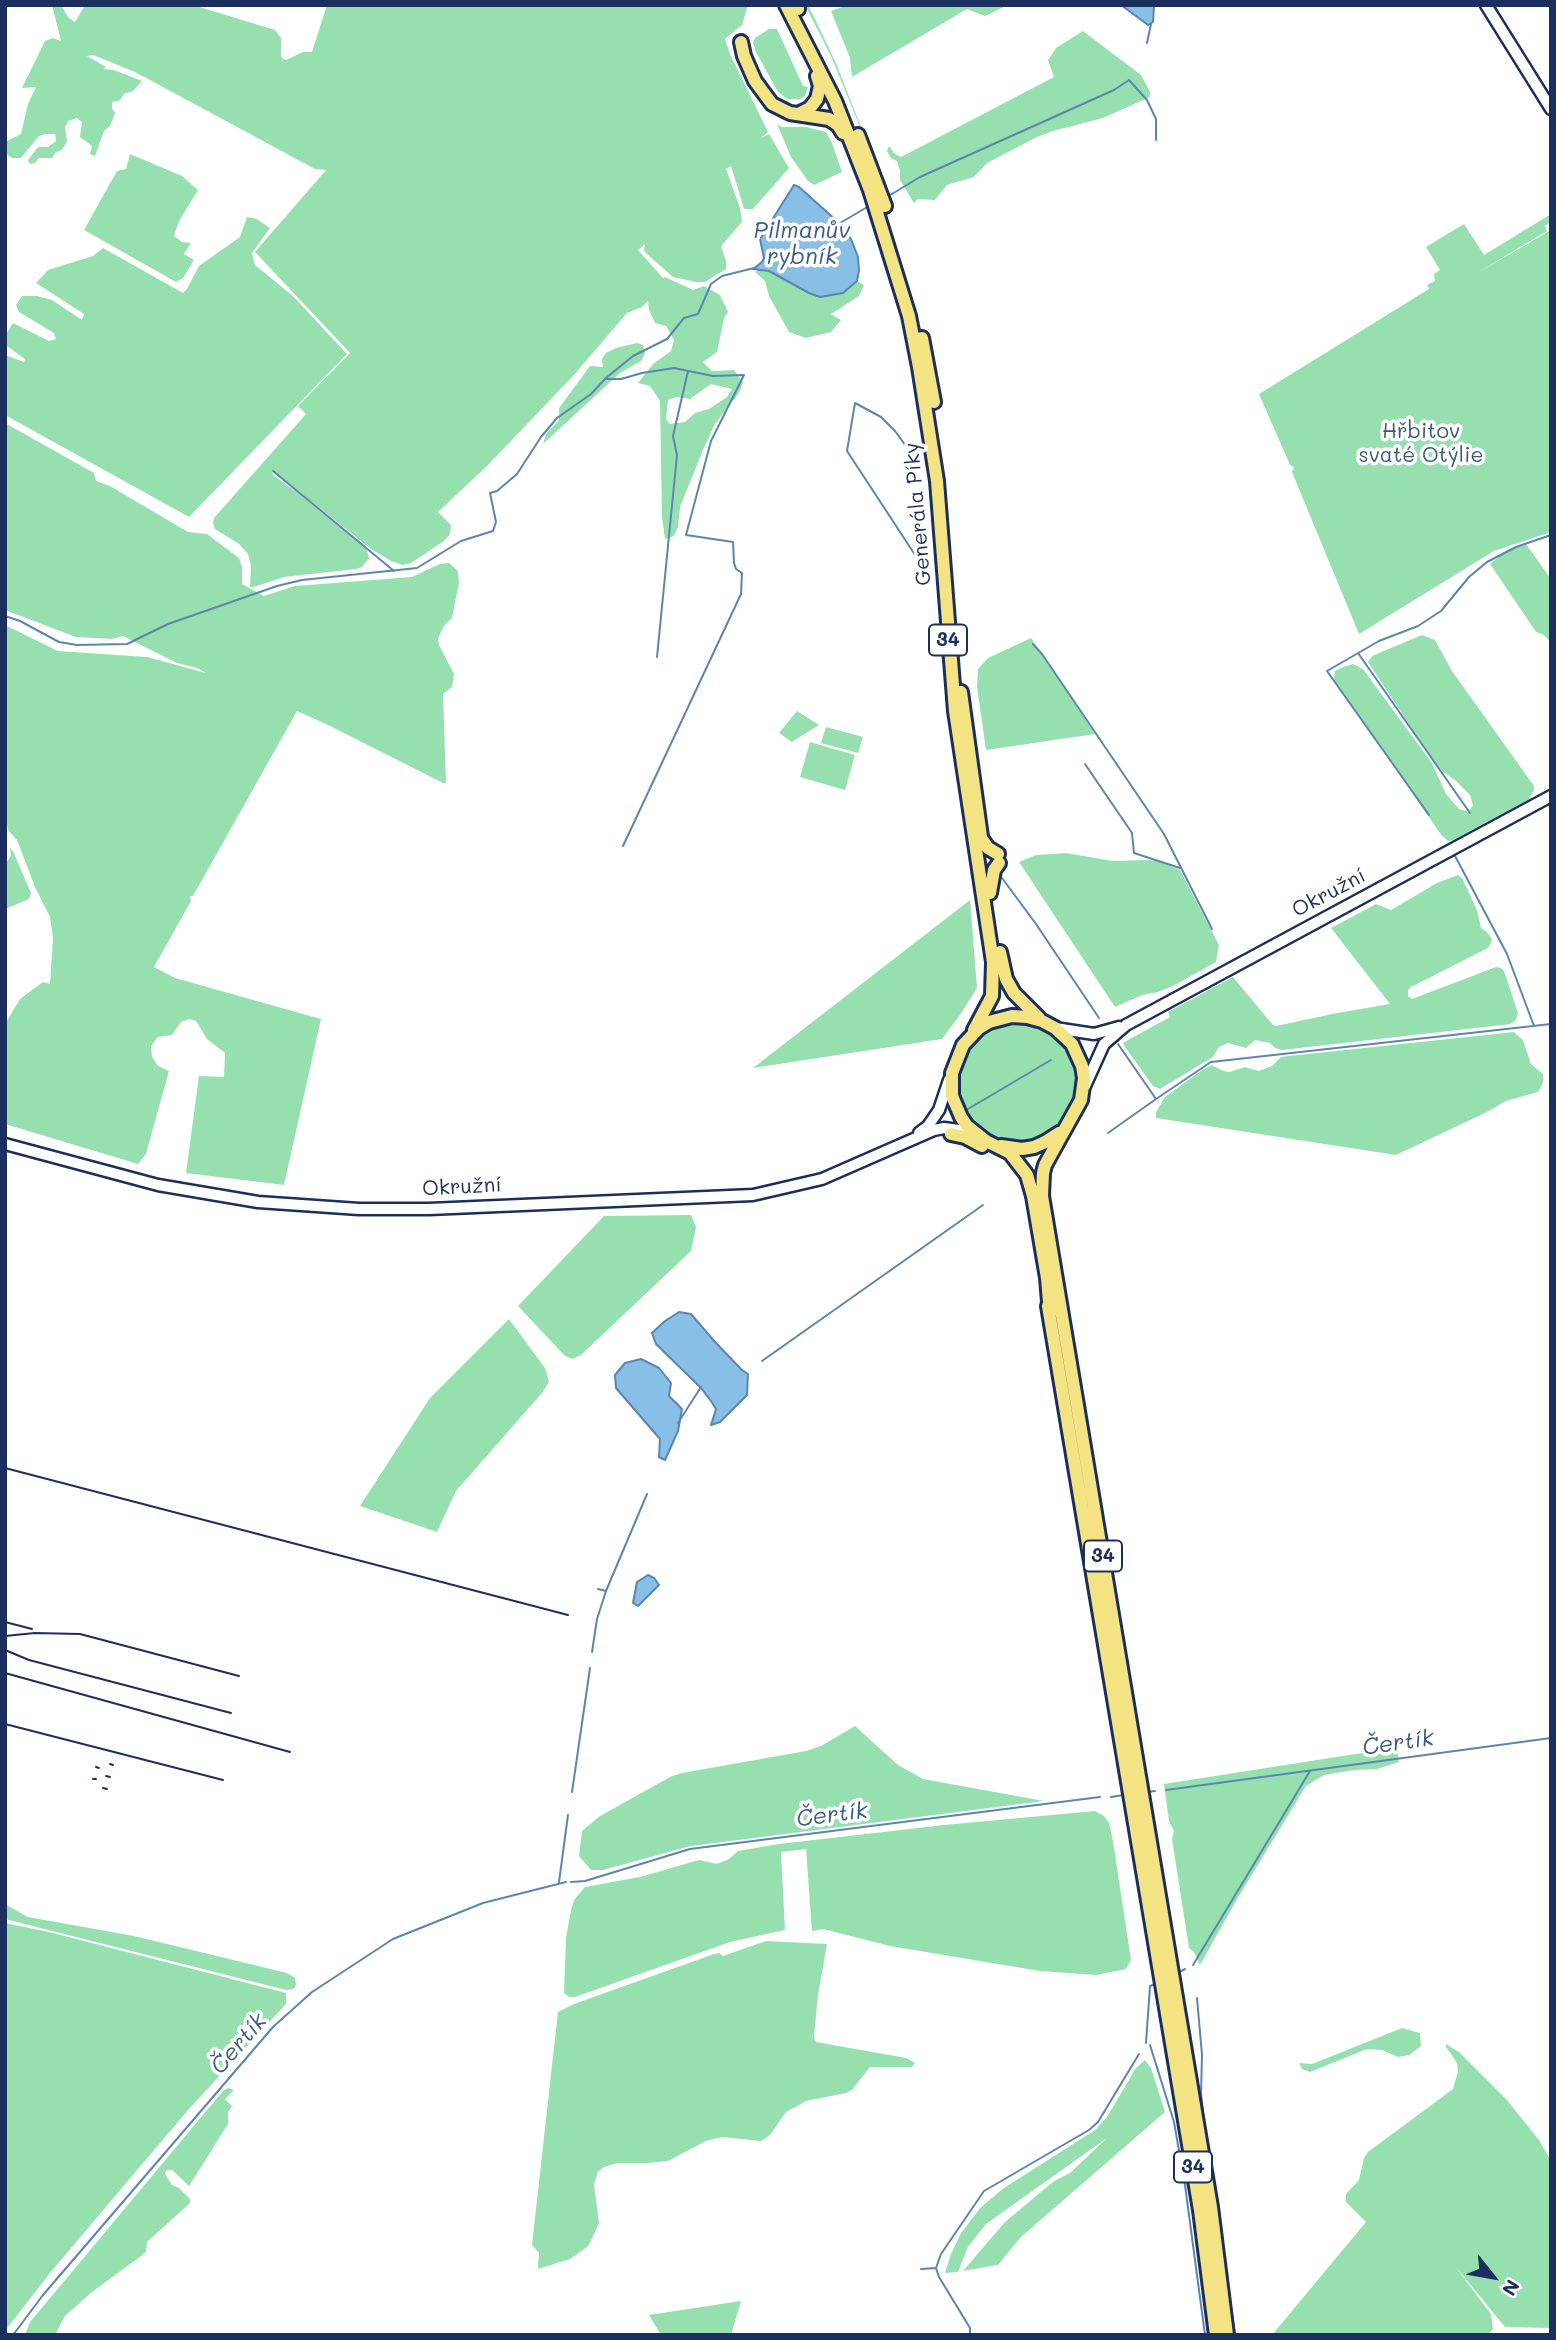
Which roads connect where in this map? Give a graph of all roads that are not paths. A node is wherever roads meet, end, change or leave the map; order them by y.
1 (1486, 5) edge
2 (794, 6) edge
3 (741, 42) dead end
4 (807, 45) junction
5 (1551, 109) edge
6 (798, 114) junction
7 (855, 151) junction
8 (874, 188) junction
9 (885, 219) junction
10 (1551, 796) edge
11 (981, 838) junction
12 (990, 893) junction
13 (1042, 1021) junction
14 (1126, 1025) junction
15 (1055, 1028) junction
16 (970, 1036) junction
17 (952, 1073) junction
18 (1083, 1089) junction
19 (1065, 1128) junction
20 (974, 1132) junction
21 (951, 1134) joint
22 (915, 1136) junction
23 (5, 1144) edge
24 (998, 1146) junction
25 (891, 1149) junction
26 (1050, 1314) junction
27 (1132, 1769) junction
28 (1170, 2001) junction
29 (1216, 2335) edge
30 (1227, 2335) edge

1 - 5 main road
2 - 4 highway, Generála Píky / 34
2 - 8 highway, Generála Píky / 34
3 - 6 highway
4 - 6 highway
4 - 7 highway, Generála Píky / 34
6 - 7 highway
7 - 8 highway, Generála Píky / 34
8 - 9 highway, Generála Píky / 34
9 - 11 highway, Generála Píky / 34
9 - 16 highway, Generála Píky / 34
10 - 14 main road, Okružní
11 - 12 highway, Generála Píky / 34
11 - 12 highway
12 - 13 highway, Generála Píky / 34
13 - 15 highway, 34
13 - 16 highway, 34
14 - 15 main road, Okružní
14 - 18 main road, Okružní
15 - 18 highway, 34
16 - 17 highway, 34
17 - 20 highway
17 - 22 main road, Okružní
18 - 19 highway, 34
19 - 24 highway
19 - 27 highway, 34
20 - 22 main road, Okružní
20 - 24 highway
21 - 25 main road
21 - 26 highway
22 - 25 main road, Okružní
23 - 25 main road, Okružní
24 - 26 highway
26 - 27 highway, 34
27 - 28 highway, 34
28 - 29 highway, 34
28 - 30 highway, 34

